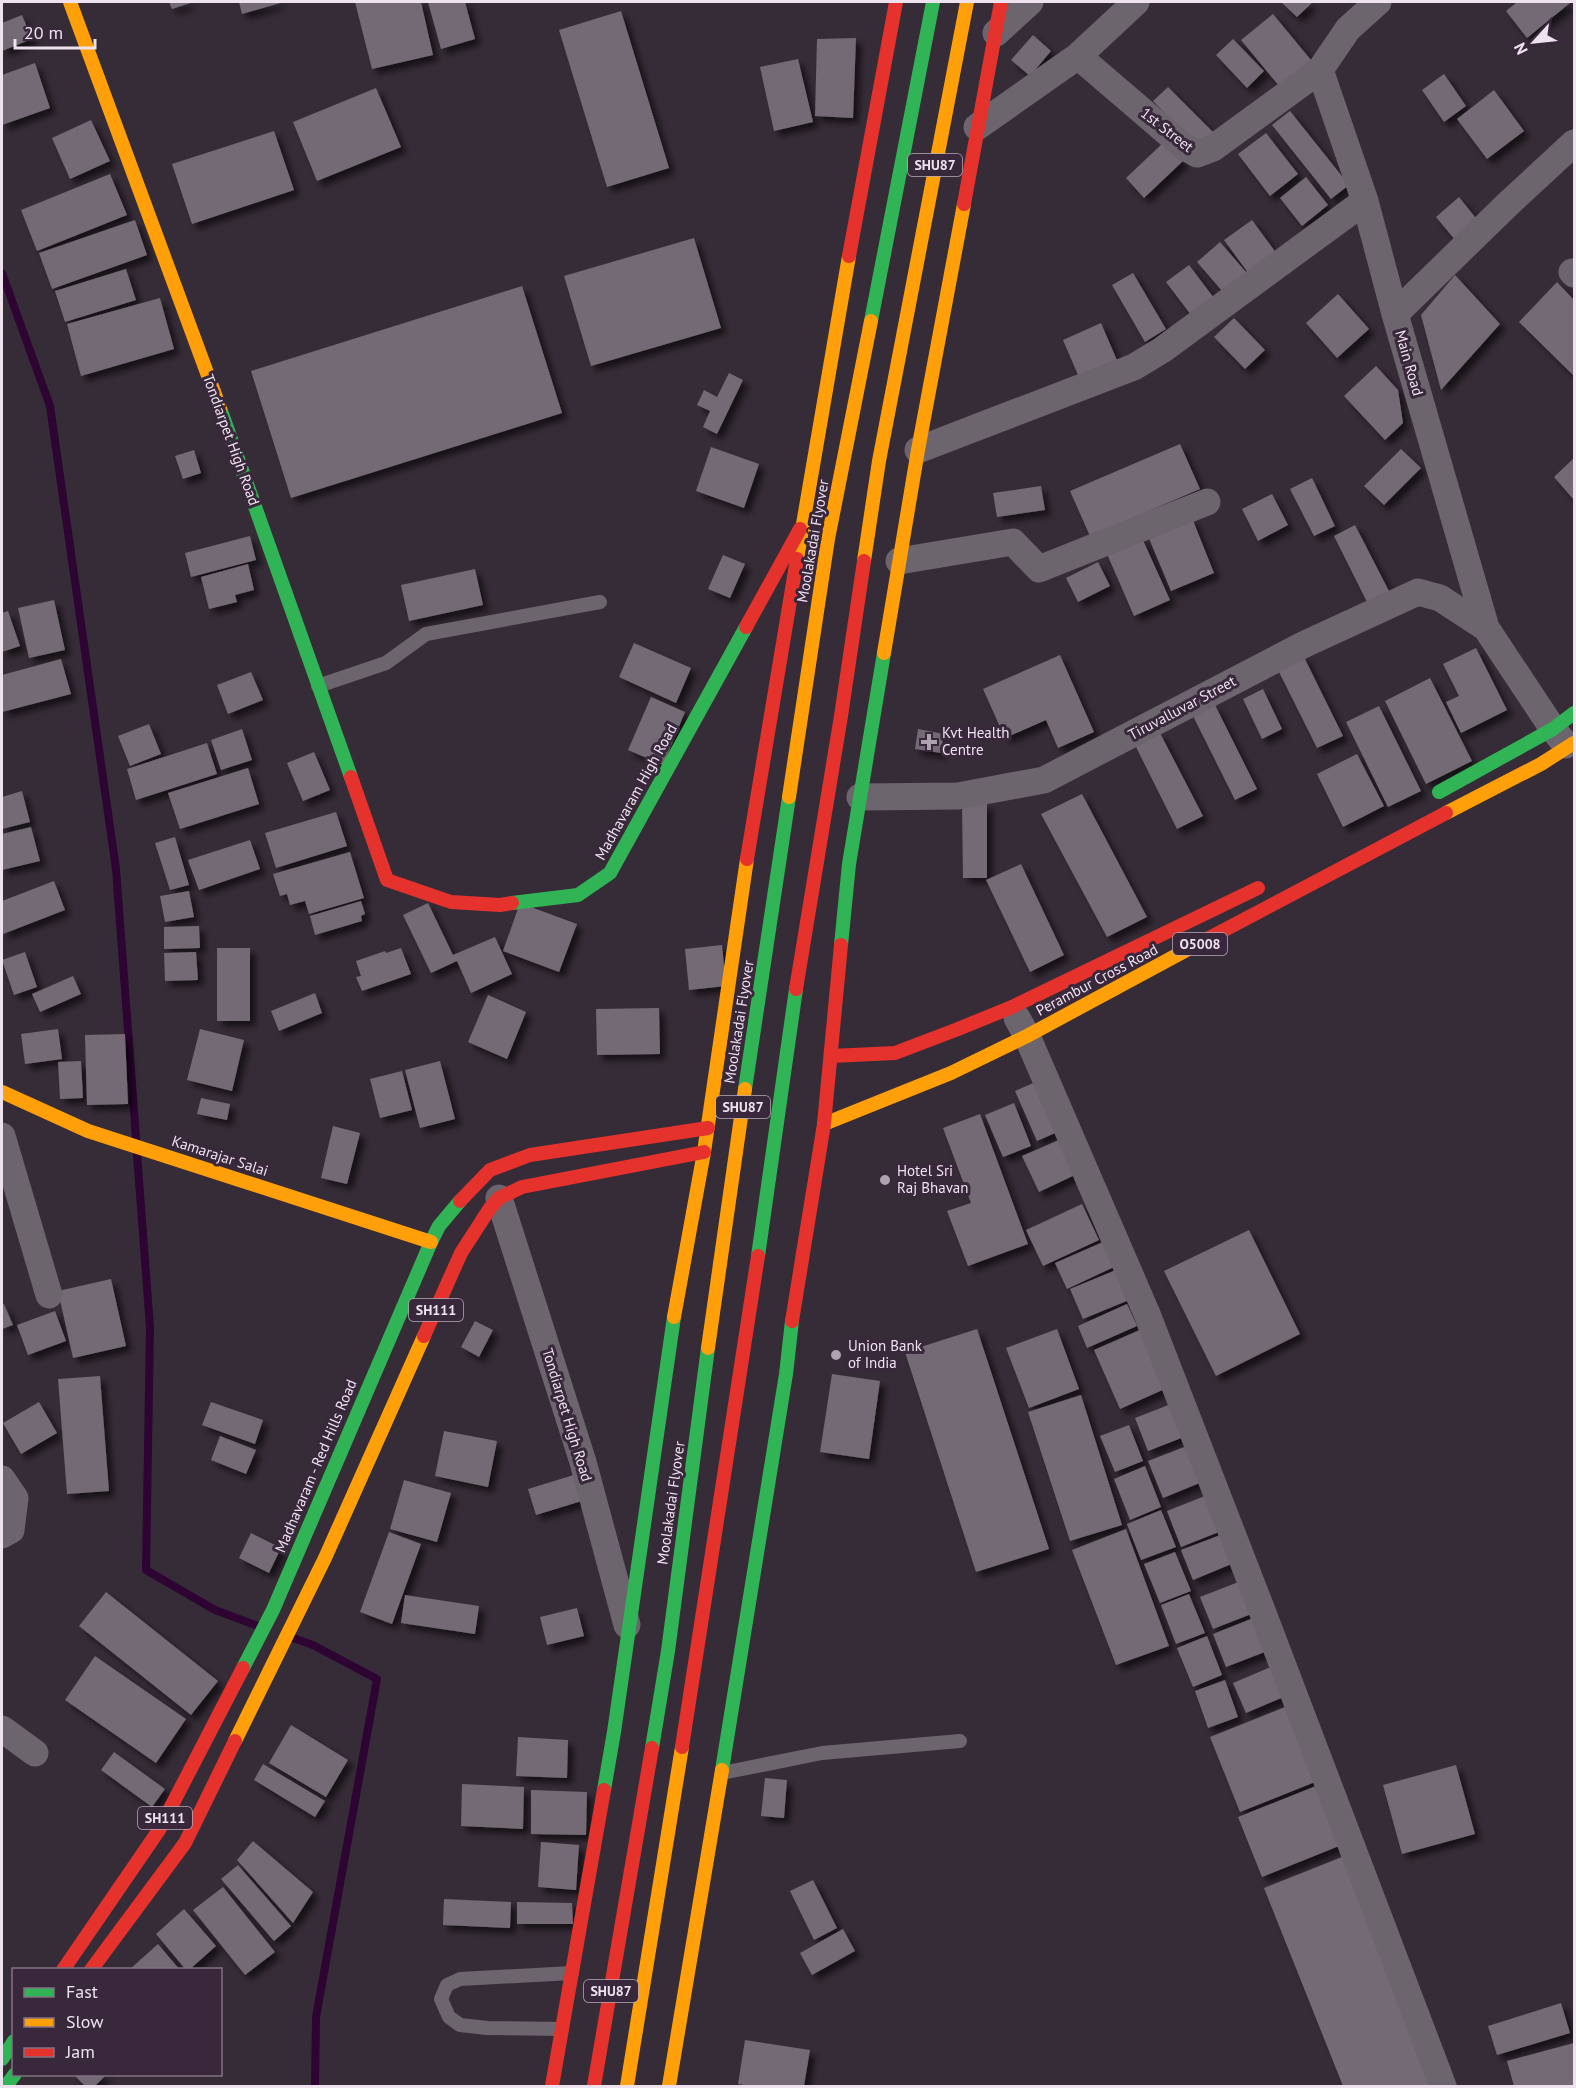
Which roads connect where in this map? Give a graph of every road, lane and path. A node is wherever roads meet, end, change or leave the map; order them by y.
1 (70, 2) edge
2 (896, 2) edge
3 (933, 2) edge
4 (967, 2) edge
5 (1002, 2) edge
6 (1030, 2) edge
7 (1136, 2) edge
8 (1378, 2) edge
9 (996, 33) junction
10 (1078, 56) junction
11 (1320, 70) junction
12 (977, 127) junction
13 (1575, 144) edge
14 (1365, 201) junction
15 (1395, 314) junction
16 (918, 450) junction
17 (1207, 502) dead end
18 (804, 522) junction
19 (899, 561) junction
20 (600, 602) dead end
21 (1486, 628) junction
22 (318, 686) junction
23 (1575, 713) edge
24 (1565, 740) edge
25 (1431, 796) dead end
26 (860, 797) junction
27 (760, 850) junction
28 (838, 862) junction
29 (387, 880) joint
30 (1268, 883) dead end
31 (1012, 1007) junction
32 (1027, 1036) junction
33 (831, 1056) junction
34 (2, 1092) edge
35 (824, 1124) junction
36 (708, 1128) junction
37 (2, 1136) edge
38 (704, 1152) junction
39 (499, 1198) junction
40 (431, 1242) junction
41 (690, 1293) junction
42 (49, 1295) dead end
43 (782, 1304) junction
44 (2, 1479) edge
45 (2, 1535) edge
46 (629, 1634) junction
47 (2, 1730) edge
48 (960, 1741) dead end
49 (35, 1753) dead end
50 (722, 1773) junction
51 (64, 1968) edge
52 (92, 1968) edge
53 (572, 1973) junction
54 (562, 2029) junction
55 (8, 2057) edge
56 (6, 2086) edge
57 (552, 2086) edge
58 (594, 2086) edge
59 (627, 2086) edge
60 (669, 2086) edge
61 (1443, 2086) edge

1 - 22 main road, Tondiarpet High Road
2 - 18 main road
3 - 58 main road, Moolakadai Flyover / SHU87
4 - 59 main road, SHU87
5 - 9 main road
6 - 9 street
7 - 10 street
8 - 11 street
9 - 12 main road
10 - 11 street, 1st Street
10 - 12 street
11 - 14 street, Main Road
12 - 16 main road
13 - 15 street
14 - 15 street, Main Road
14 - 16 street
15 - 21 street, Main Road
16 - 19 main road
17 - 19 street
18 - 27 main road
18 - 29 main road, Madhavaram High Road
19 - 26 main road
20 - 22 lane
21 - 24 street, Main Road
21 - 26 street, Tiruvalluvar Street
22 - 29 main road, Tondiarpet High Road
23 - 24 main road
24 - 25 main road
24 - 32 main road, Perambur Cross Road / O5008
26 - 28 main road
27 - 28 main road
27 - 36 main road
28 - 33 main road
30 - 31 main road, Perambur Cross Road / O5008
31 - 32 street
31 - 33 main road, Perambur Cross Road / O5008
32 - 35 main road, Perambur Cross Road / O5008
32 - 61 street
33 - 35 main road
34 - 40 main road, Kamarajar Salai
35 - 43 main road
36 - 38 main road
36 - 40 main road, Madhavaram - Red Hills Road / SH111
37 - 42 street
38 - 39 main road, SH111
38 - 41 main road
39 - 46 street, Tondiarpet High Road
39 - 52 main road, SH111
40 - 51 main road, Madhavaram - Red Hills Road / SH111
41 - 43 main road
41 - 46 main road
43 - 50 main road
44 - 45 street
46 - 53 main road
47 - 49 street
48 - 50 lane
50 - 60 main road
53 - 54 main road
53 - 54 lane
54 - 57 main road
55 - 56 main road

